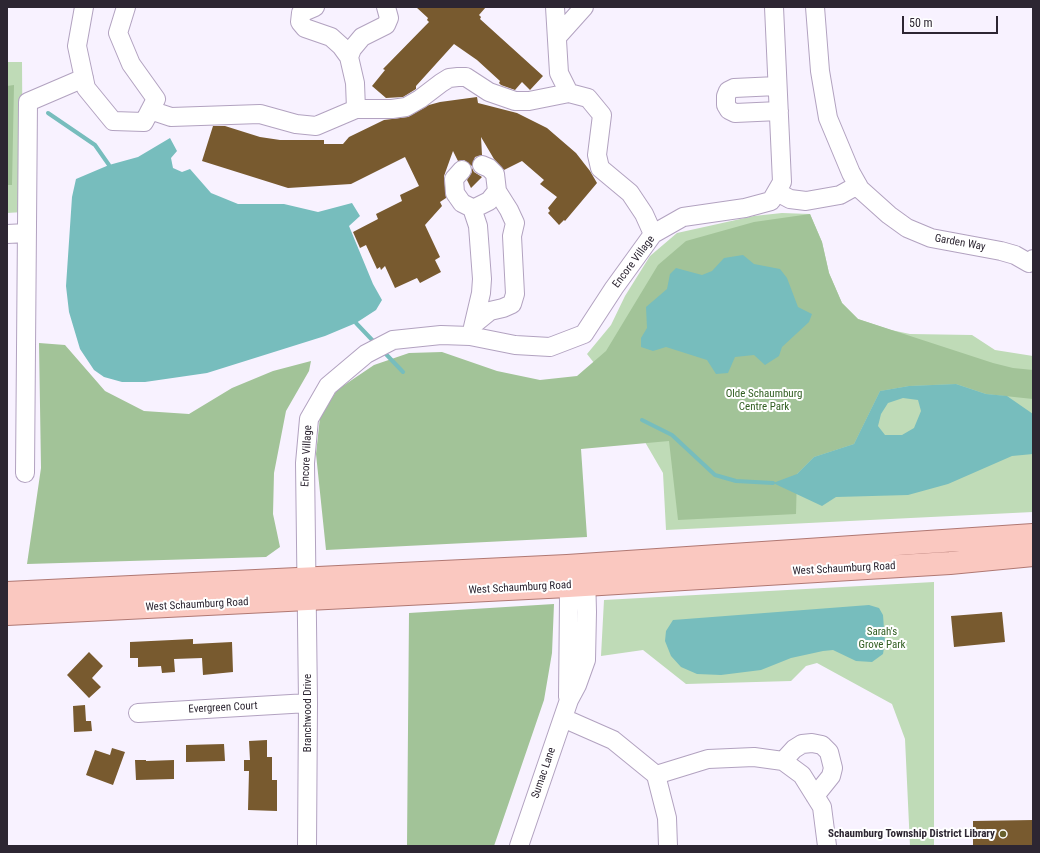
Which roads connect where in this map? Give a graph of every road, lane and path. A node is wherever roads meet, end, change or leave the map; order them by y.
1 (84, 7) edge
2 (126, 7) edge
3 (315, 7) edge
4 (386, 7) edge
5 (555, 7) edge
6 (584, 7) edge
7 (774, 7) edge
8 (815, 7) edge
9 (558, 36) junction
10 (349, 57) junction
11 (84, 78) junction
12 (777, 86) junction
13 (569, 93) junction
14 (356, 109) junction
15 (150, 110) junction
16 (778, 111) junction
17 (482, 165) dead end
18 (462, 170) dead end
19 (858, 185) junction
20 (497, 191) junction
21 (777, 192) junction
22 (472, 208) junction
23 (27, 233) junction
24 (7, 234) edge
25 (653, 234) junction
26 (1031, 261) edge
27 (472, 330) junction
28 (25, 473) dead end
29 (1033, 535) edge
30 (1033, 555) edge
31 (577, 576) junction
32 (307, 589) junction
33 (7, 593) edge
34 (7, 614) edge
35 (308, 703) junction
36 (138, 712) dead end
37 (563, 718) junction
38 (783, 761) junction
39 (656, 775) junction
40 (815, 796) junction
41 (307, 846) edge
42 (519, 846) edge
43 (668, 846) edge
44 (827, 846) edge

1 - 11 street
2 - 15 street
3 - 10 street
4 - 10 street
5 - 9 street
6 - 9 street
7 - 12 street
8 - 19 street, Garden Way
9 - 13 street
10 - 14 street
11 - 15 street
11 - 23 street
12 - 16 street
12 - 16 street
13 - 14 street
13 - 25 street
14 - 15 street
16 - 21 street
17 - 20 street
18 - 22 street
19 - 21 street
19 - 26 street, Garden Way
20 - 22 street
20 - 27 street
21 - 25 street, Encore Village
22 - 27 street
23 - 24 street
23 - 28 street
25 - 27 street, Encore Village
27 - 32 street, Encore Village
29 - 31 main road, West Schaumburg Road
30 - 31 main road, West Schaumburg Road
31 - 32 main road, West Schaumburg Road
31 - 37 street, Sumac Lane
32 - 33 main road, West Schaumburg Road
32 - 34 main road, West Schaumburg Road
32 - 35 street, Branchwood Drive
35 - 36 street, Evergreen Court
35 - 41 street, Branchwood Drive
37 - 39 street
37 - 42 street, Sumac Lane
38 - 39 street
38 - 40 street
38 - 40 street
39 - 43 street
40 - 44 street

